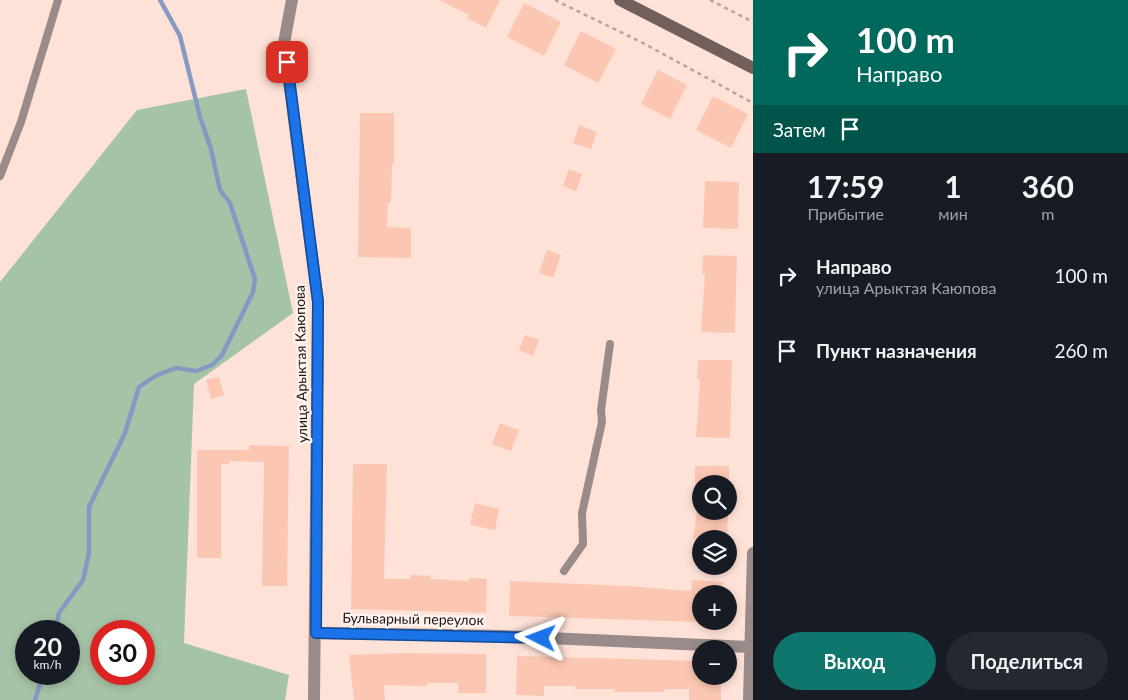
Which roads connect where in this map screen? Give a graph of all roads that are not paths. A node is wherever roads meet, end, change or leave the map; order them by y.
1 (58, 0) edge
2 (292, 0) edge
3 (620, 0) edge
4 (753, 68) edge
5 (0, 176) edge
6 (610, 344) dead end
7 (753, 553) edge
8 (564, 572) dead end
9 (316, 633) junction
10 (750, 647) junction
11 (314, 700) edge
12 (749, 700) edge

1 - 5 lane
2 - 9 street, улица Арыктая Каюпова
3 - 4 street
6 - 8 lane
7 - 10 street
9 - 10 street, Бульварный переулок
9 - 11 street, улица Арыктая Каюпова
10 - 12 street

